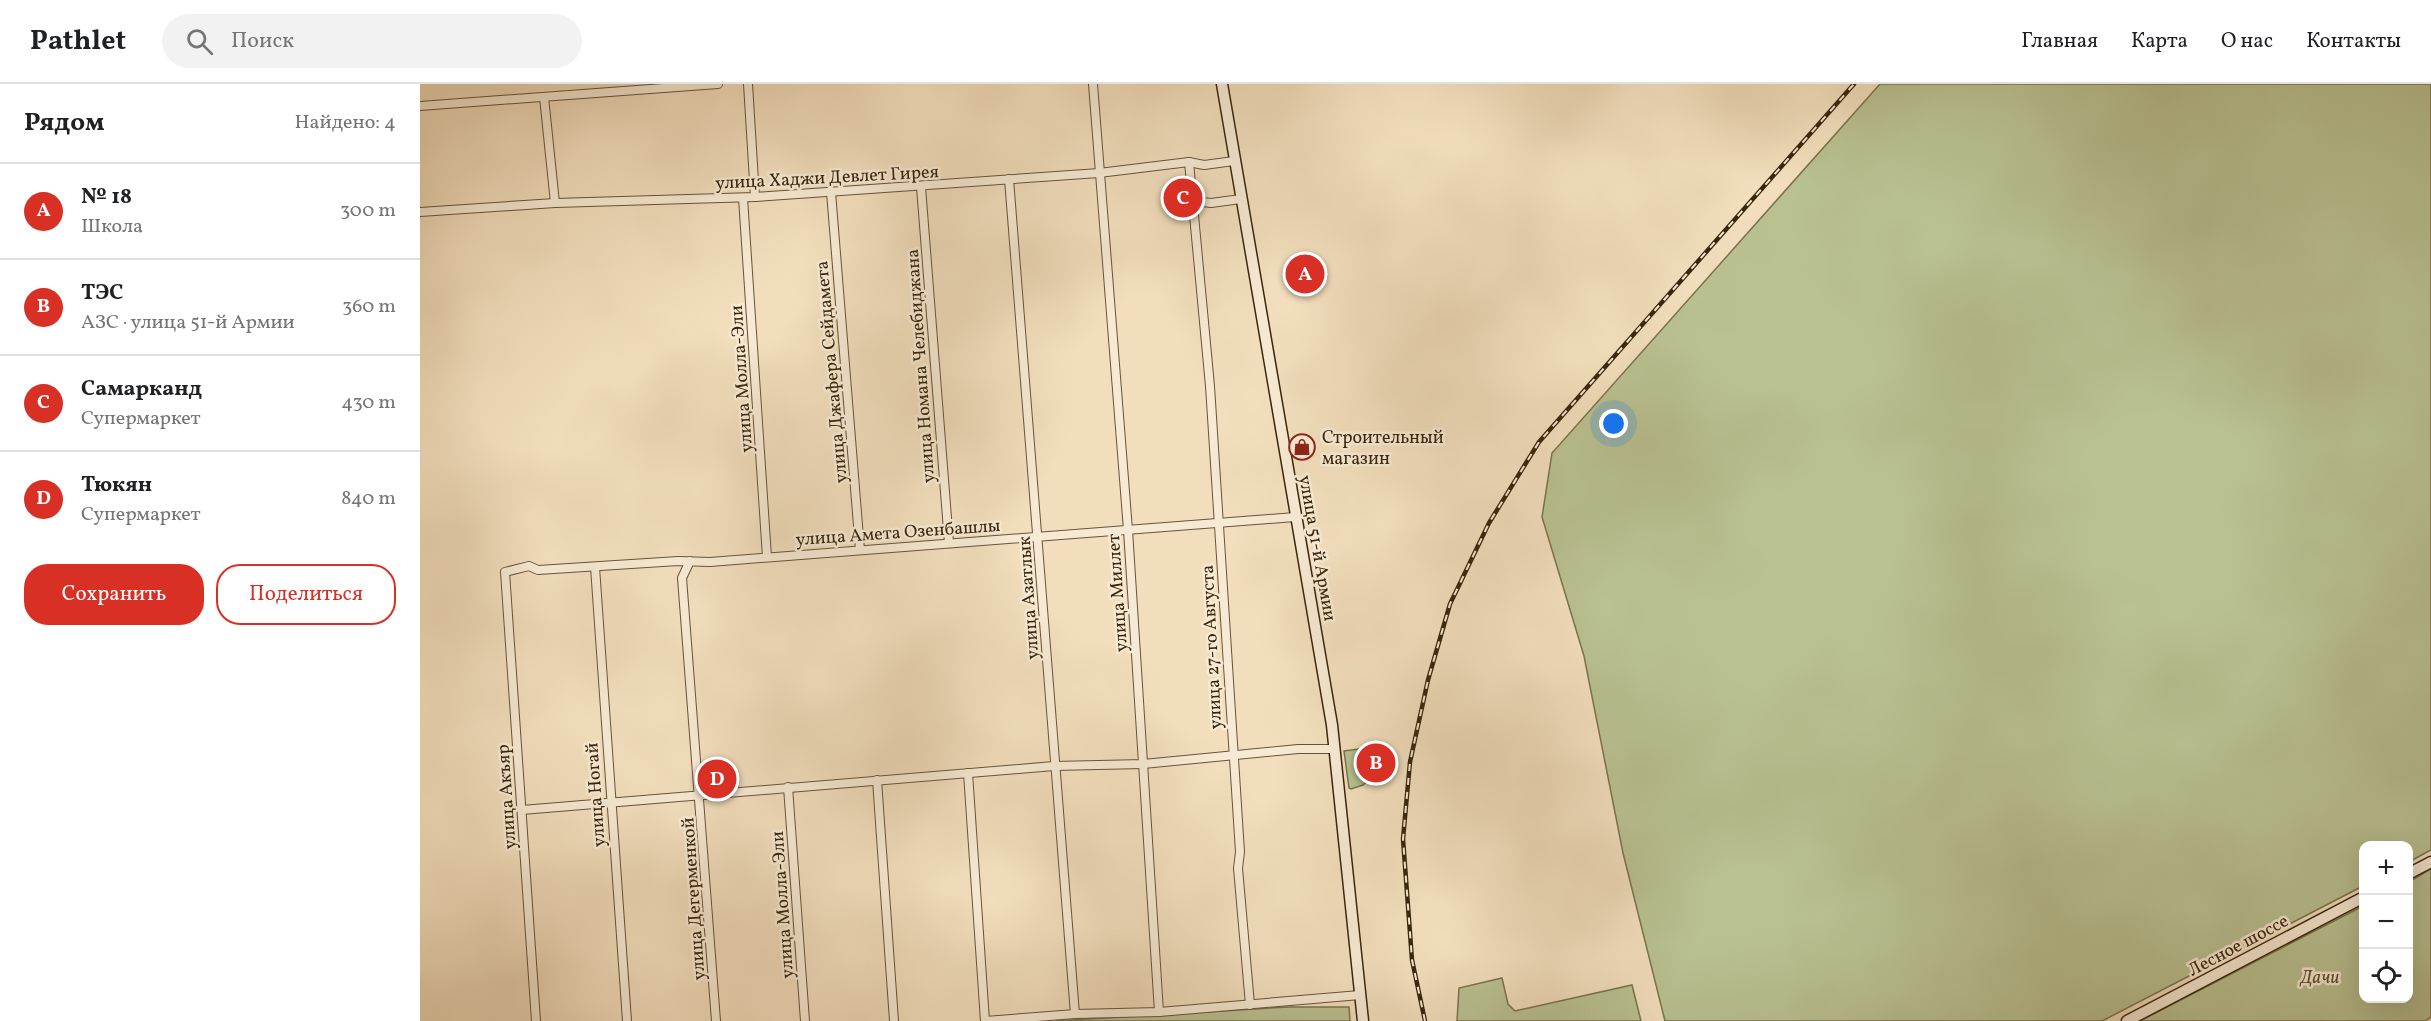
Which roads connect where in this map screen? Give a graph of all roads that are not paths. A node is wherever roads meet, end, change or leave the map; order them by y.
1 (718, 84) edge
2 (748, 84) edge
3 (1093, 84) edge
4 (1222, 84) edge
5 (544, 97) junction
6 (420, 106) edge
7 (1234, 161) junction
8 (1189, 162) junction
9 (1099, 173) junction
10 (1009, 179) junction
11 (921, 187) junction
12 (831, 192) junction
13 (755, 197) junction
14 (743, 198) junction
15 (1241, 199) junction
16 (1193, 201) junction
17 (555, 204) junction
18 (420, 212) edge
19 (1295, 517) junction
20 (1219, 523) junction
21 (1128, 530) junction
22 (1039, 536) junction
23 (949, 543) junction
24 (860, 550) junction
25 (767, 557) junction
26 (690, 561) junction
27 (595, 567) junction
28 (505, 572) joint
29 (1335, 749) junction
30 (1233, 756) junction
31 (1143, 764) junction
32 (1054, 766) junction
33 (968, 773) junction
34 (877, 780) junction
35 (788, 787) junction
36 (700, 794) junction
37 (611, 802) junction
38 (522, 810) junction
39 (2431, 862) edge
40 (2413, 872) edge
41 (2359, 900) edge
42 (1360, 995) junction
43 (1250, 1005) junction
44 (1159, 1012) junction
45 (1075, 1014) junction
46 (536, 1021) edge
47 (627, 1021) edge
48 (716, 1021) edge
49 (805, 1021) edge
50 (894, 1021) edge
51 (985, 1021) edge
52 (1363, 1021) edge
53 (2127, 1021) edge

1 - 5 street
2 - 13 street
3 - 9 street, улица Миллет
4 - 7 main road, улица 51-й Армии
5 - 6 street
5 - 17 street
7 - 8 street, улица Хаджи Девлет Гирея
7 - 15 main road, улица 51-й Армии
8 - 9 street, улица Хаджи Девлет Гирея
8 - 16 street, улица 27-го Августа
9 - 10 street, улица Хаджи Девлет Гирея
9 - 21 street, улица Миллет
10 - 11 street, улица Хаджи Девлет Гирея
10 - 22 street, улица Азатлык
11 - 12 street, улица Хаджи Девлет Гирея
11 - 23 street, улица Номана Челебиджана
12 - 13 street, улица Хаджи Девлет Гирея
12 - 24 street, улица Джафера Сейдамета
13 - 14 street, улица Хаджи Девлет Гирея
14 - 17 street, улица Хаджи Девлет Гирея
14 - 25 street, улица Молла-Эли
15 - 16 street
15 - 19 main road, улица 51-й Армии
16 - 20 street, улица 27-го Августа
17 - 18 street, улица Хаджи Девлет Гирея
19 - 20 street, улица Амета Озенбашлы
19 - 29 main road, улица 51-й Армии
20 - 21 street, улица Амета Озенбашлы
20 - 30 street, улица 27-го Августа
21 - 22 street, улица Амета Озенбашлы
21 - 31 street, улица Миллет
22 - 23 street, улица Амета Озенбашлы
22 - 32 street, улица Азатлык
23 - 24 street, улица Амета Озенбашлы
24 - 25 street, улица Амета Озенбашлы
25 - 26 street, улица Амета Озенбашлы
26 - 27 street, улица Амета Озенбашлы
26 - 36 street, улица Дегерменкой
27 - 28 street, улица Амета Озенбашлы
27 - 37 street, улица Ногай
28 - 38 street, улица Акъяр
29 - 30 street
29 - 42 main road, улица 51-й Армии
30 - 31 street
30 - 43 street, улица 27-го Августа
31 - 32 street
31 - 44 street, улица Миллет
32 - 33 street
32 - 45 street, улица Азатлык
33 - 34 street
33 - 51 street
34 - 35 street
34 - 50 street
35 - 36 street
35 - 49 street, улица Молла-Эли
36 - 37 street
36 - 48 street, улица Дегерменкой
37 - 38 street
37 - 47 street, улица Ногай
38 - 46 street, улица Акъяр
39 - 40 main road
41 - 53 main road, Лесное шоссе
42 - 43 street
42 - 52 main road, улица 51-й Армии
43 - 44 street
44 - 45 street
45 - 51 street

